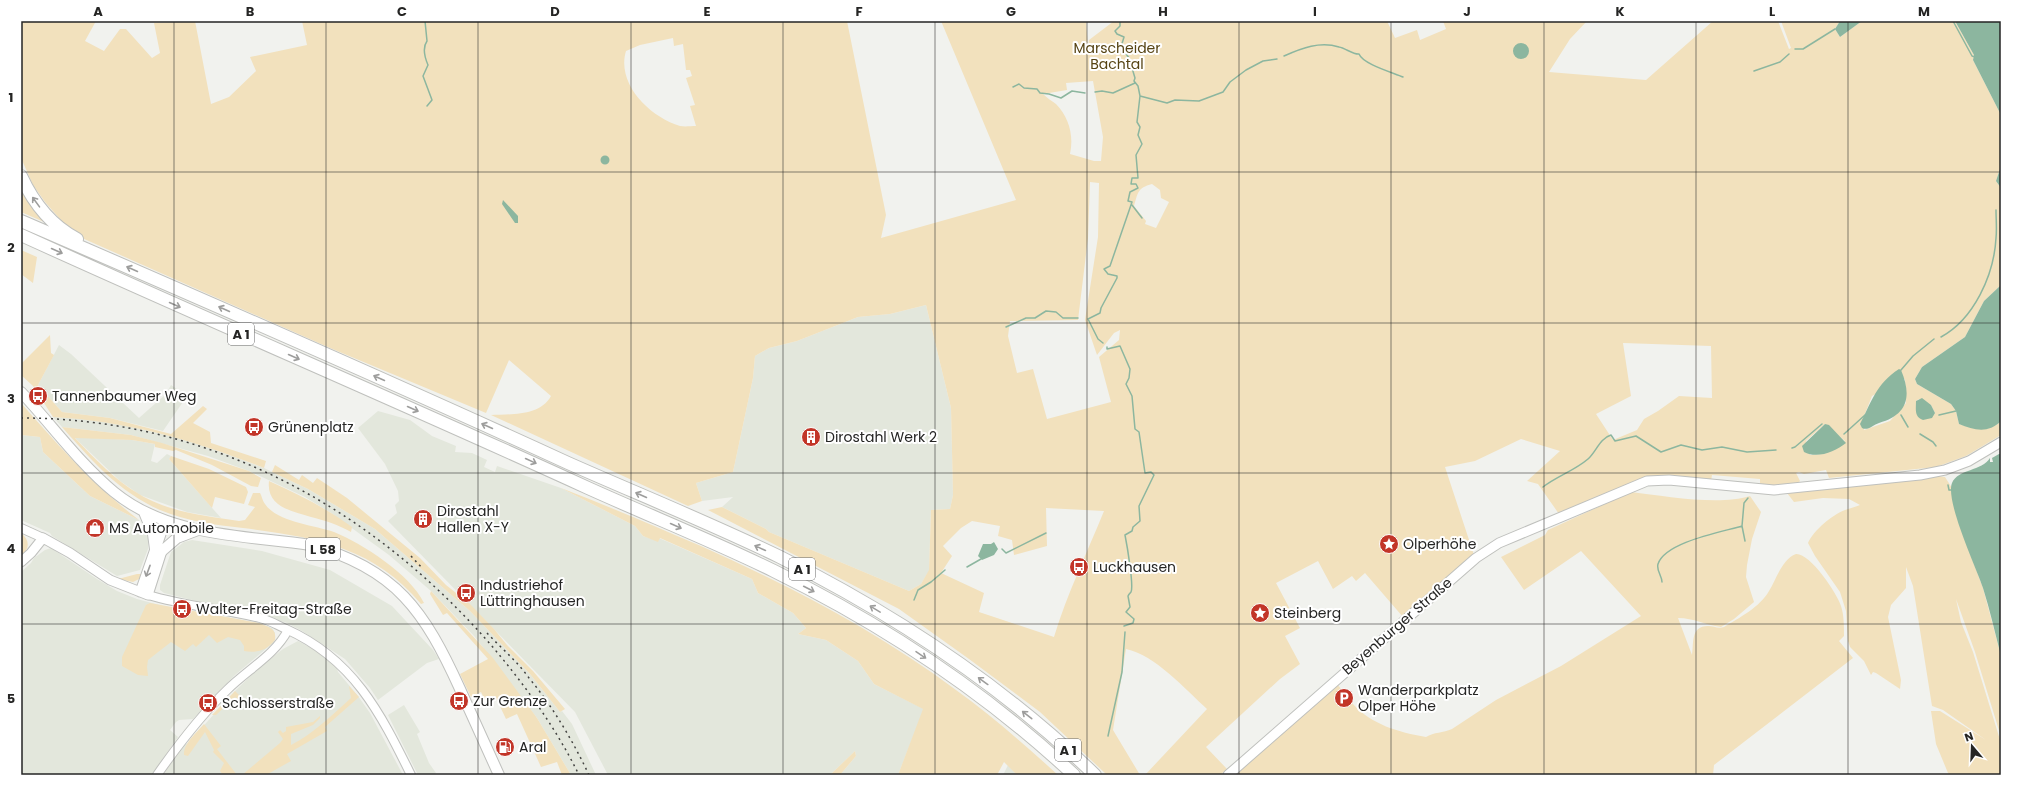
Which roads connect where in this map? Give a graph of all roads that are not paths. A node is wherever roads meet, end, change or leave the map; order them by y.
1 (21, 176) edge
2 (21, 221) edge
3 (21, 235) edge
4 (110, 260) junction
5 (21, 392) edge
6 (2001, 442) edge
7 (144, 512) junction
8 (168, 522) junction
9 (21, 528) edge
10 (198, 530) junction
11 (43, 538) junction
12 (159, 550) junction
13 (21, 562) edge
14 (144, 593) junction
15 (288, 630) junction
16 (157, 775) edge
17 (411, 775) edge
18 (499, 775) edge
19 (1074, 775) edge
20 (1095, 775) edge
21 (1228, 775) edge

4 -> 1 highway
2 - 4 highway, A 1
3 -> 19 highway, A 1
20 -> 4 highway, A 1
5 - 7 main road, L 58
6 - 21 main road, Beyenburger Straße
7 - 8 main road, L 58
7 - 12 main road
8 - 10 main road, L 58
8 - 12 main road
9 - 11 street
10 - 12 main road
10 - 18 main road, L 58
11 - 13 main road
11 - 14 main road
12 - 14 main road
14 - 15 street
15 - 16 street
15 - 17 street

